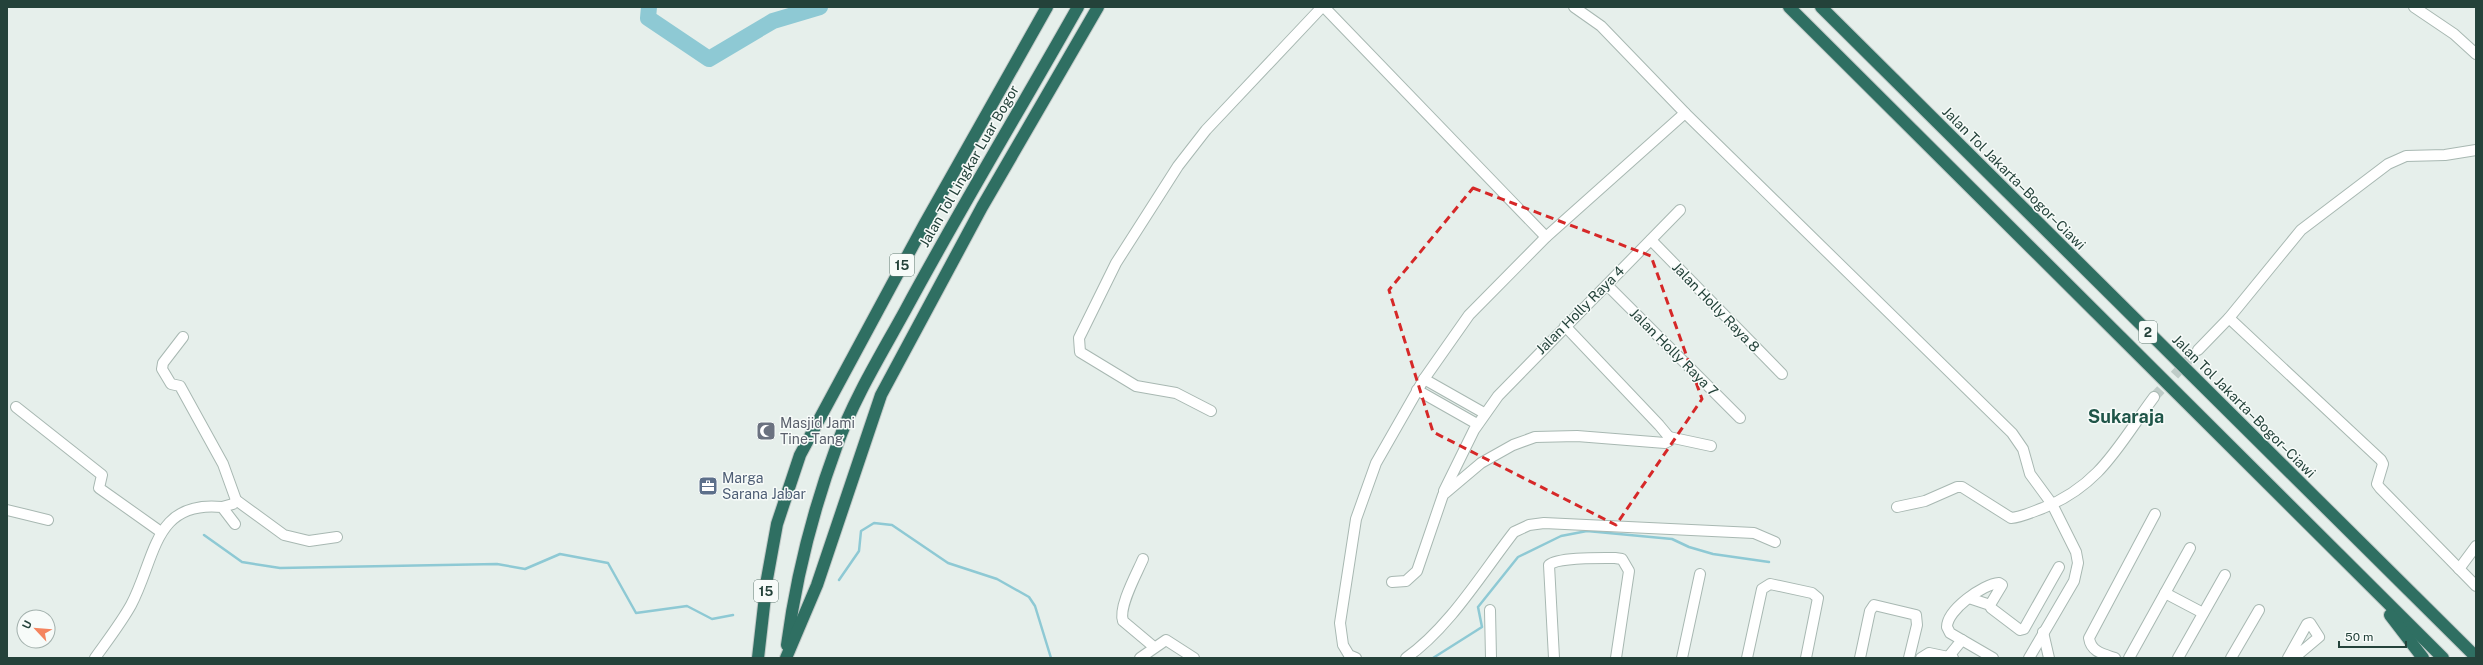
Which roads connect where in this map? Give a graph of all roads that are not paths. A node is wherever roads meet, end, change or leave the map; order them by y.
1 (1078, 7) edge
2 (1098, 7) edge
3 (1323, 7) edge
4 (1574, 7) edge
5 (1789, 7) edge
6 (1821, 7) edge
7 (2414, 7) edge
8 (1045, 10) edge
9 (2476, 54) edge
10 (1685, 113) junction
11 (2476, 150) edge
12 (1680, 210) dead end
13 (1546, 237) junction
14 (1651, 240) junction
15 (1607, 285) junction
16 (2229, 318) junction
17 (1565, 326) junction
18 (182, 338) dead end
19 (2198, 350) tunnel mouth
20 (1782, 374) dead end
21 (1424, 379) junction
22 (1417, 390) junction
23 (2154, 397) tunnel mouth
24 (16, 407) dead end
25 (1211, 411) dead end
26 (1484, 413) junction
27 (1740, 418) dead end
28 (1477, 424) junction
29 (1669, 437) junction
30 (1711, 446) dead end
31 (1443, 495) junction
32 (236, 500) junction
33 (2052, 504) junction
34 (1897, 507) dead end
35 (222, 508) junction
36 (7, 510) edge
37 (2155, 514) dead end
38 (48, 520) dead end
39 (235, 524) dead end
40 (161, 532) junction
41 (337, 537) dead end
42 (1775, 542) dead end
43 (2476, 546) edge
44 (2190, 548) dead end
45 (1143, 559) dead end
46 (2059, 567) dead end
47 (2459, 569) junction
48 (1700, 574) dead end
49 (2225, 575) dead end
50 (2360, 576) junction
51 (1392, 582) dead end
52 (2476, 586) edge
53 (2165, 593) junction
54 (1969, 598) junction
55 (1990, 605) junction
56 (1490, 610) dead end
57 (2259, 610) dead end
58 (2203, 613) junction
59 (2043, 632) junction
60 (1962, 640) junction
61 (1154, 647) junction
62 (1351, 657) edge
63 (1951, 657) edge
64 (2476, 657) edge
65 (95, 658) edge
66 (758, 658) edge
67 (785, 658) edge
68 (1140, 658) edge
69 (1194, 658) edge
70 (1406, 658) edge
71 (1491, 658) edge
72 (1554, 658) edge
73 (1616, 658) edge
74 (1682, 658) edge
75 (1747, 658) edge
76 (1806, 658) edge
77 (1860, 658) edge
78 (1909, 658) edge
79 (1921, 658) edge
80 (1993, 658) edge
81 (2029, 658) edge
82 (2048, 658) edge
83 (2115, 658) edge
84 (2129, 658) edge
85 (2178, 658) edge
86 (2231, 658) edge
87 (2288, 658) edge
88 (2294, 658) edge
89 (2423, 658) edge
90 (2443, 658) edge

1 - 67 highway, Jalan Tol Lingkar Luar Bogor / 15
2 - 67 highway
3 - 13 street
3 - 25 street
4 - 10 street
5 - 50 highway, 2
6 - 64 highway, Jalan Tol Jakarta–Bogor–Ciawi / 2
7 - 9 street
8 - 66 highway, Jalan Tol Lingkar Luar Bogor / 15
10 - 13 street
10 - 33 street
11 - 16 street
12 - 14 street, Jalan Holly Raya 4
13 - 21 street
14 - 15 street, Jalan Holly Raya 4
14 - 20 street, Jalan Holly Raya 8
15 - 17 street, Jalan Holly Raya 4
15 - 27 street, Jalan Holly Raya 7
16 - 19 street
16 - 47 street
17 - 26 street, Jalan Holly Raya 4
17 - 29 street
18 - 32 street
21 - 22 street
21 - 26 street
22 - 28 street
22 - 62 street
23 - 33 street
24 - 40 street
26 - 28 street, Jalan Holly Raya 4
28 - 31 street, Jalan Holly Raya 4
29 - 30 street
29 - 31 street
31 - 51 street, Jalan Holly Raya 4
32 - 35 street
32 - 41 street
33 - 34 street
33 - 59 street
35 - 39 street
35 - 40 street
36 - 38 street
37 - 83 street
40 - 65 street
42 - 70 street
43 - 47 street
44 - 53 street
45 - 61 street
46 - 55 street
47 - 52 street
48 - 74 street
49 - 58 street
50 - 89 highway
50 - 90 highway, 2
53 - 58 street
53 - 84 street
54 - 55 street
54 - 55 street
54 - 60 street
56 - 71 street
57 - 86 street
58 - 85 street
59 - 81 street
59 - 82 street
60 - 63 street
60 - 80 street
61 - 68 street
61 - 69 street
63 - 79 street
72 - 73 street
75 - 76 street
77 - 78 street
87 - 88 street

